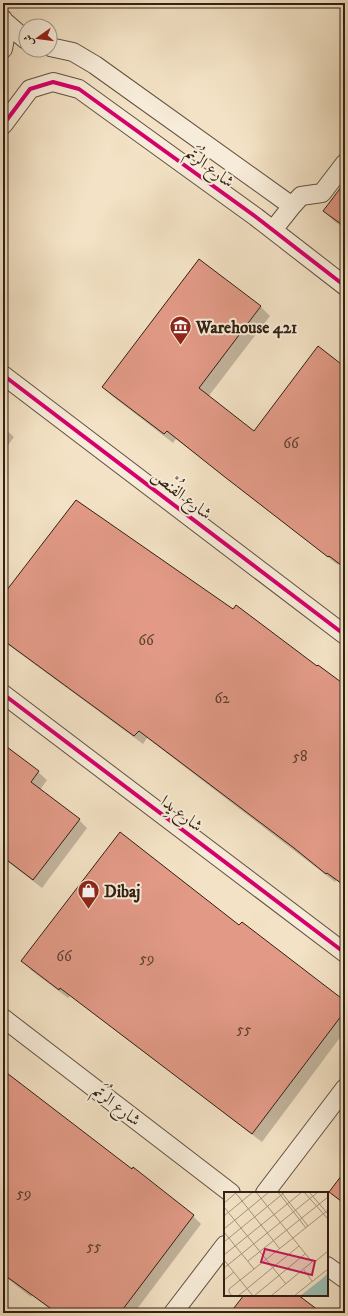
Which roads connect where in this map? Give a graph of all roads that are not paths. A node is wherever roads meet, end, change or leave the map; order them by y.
1 (3, 20) edge
2 (18, 33) edge
3 (18, 47) edge
4 (3, 49) edge
5 (58, 49) edge
6 (3, 54) edge
7 (3, 125) edge
8 (345, 164) edge
9 (292, 206) junction
10 (273, 230) junction
11 (345, 286) edge
12 (3, 375) edge
13 (345, 635) edge
14 (3, 694) edge
15 (345, 954) edge
16 (3, 1018) edge
17 (345, 1088) edge
18 (230, 1192) edge
19 (266, 1192) edge
20 (224, 1246) edge
21 (328, 1267) edge
22 (345, 1280) edge
23 (173, 1313) edge

1 - 2 street
1 - 4 street
3 - 6 street
5 - 9 street
7 - 10 street, شارع الرُتَم
8 - 9 street
9 - 10 street
10 - 11 street, شارع الرُتَم
12 - 13 street, شارع الفُنْص
14 - 15 street, شارع يِدا
16 - 18 street, شارع الرُتَم
17 - 19 street
20 - 23 street
21 - 22 street

